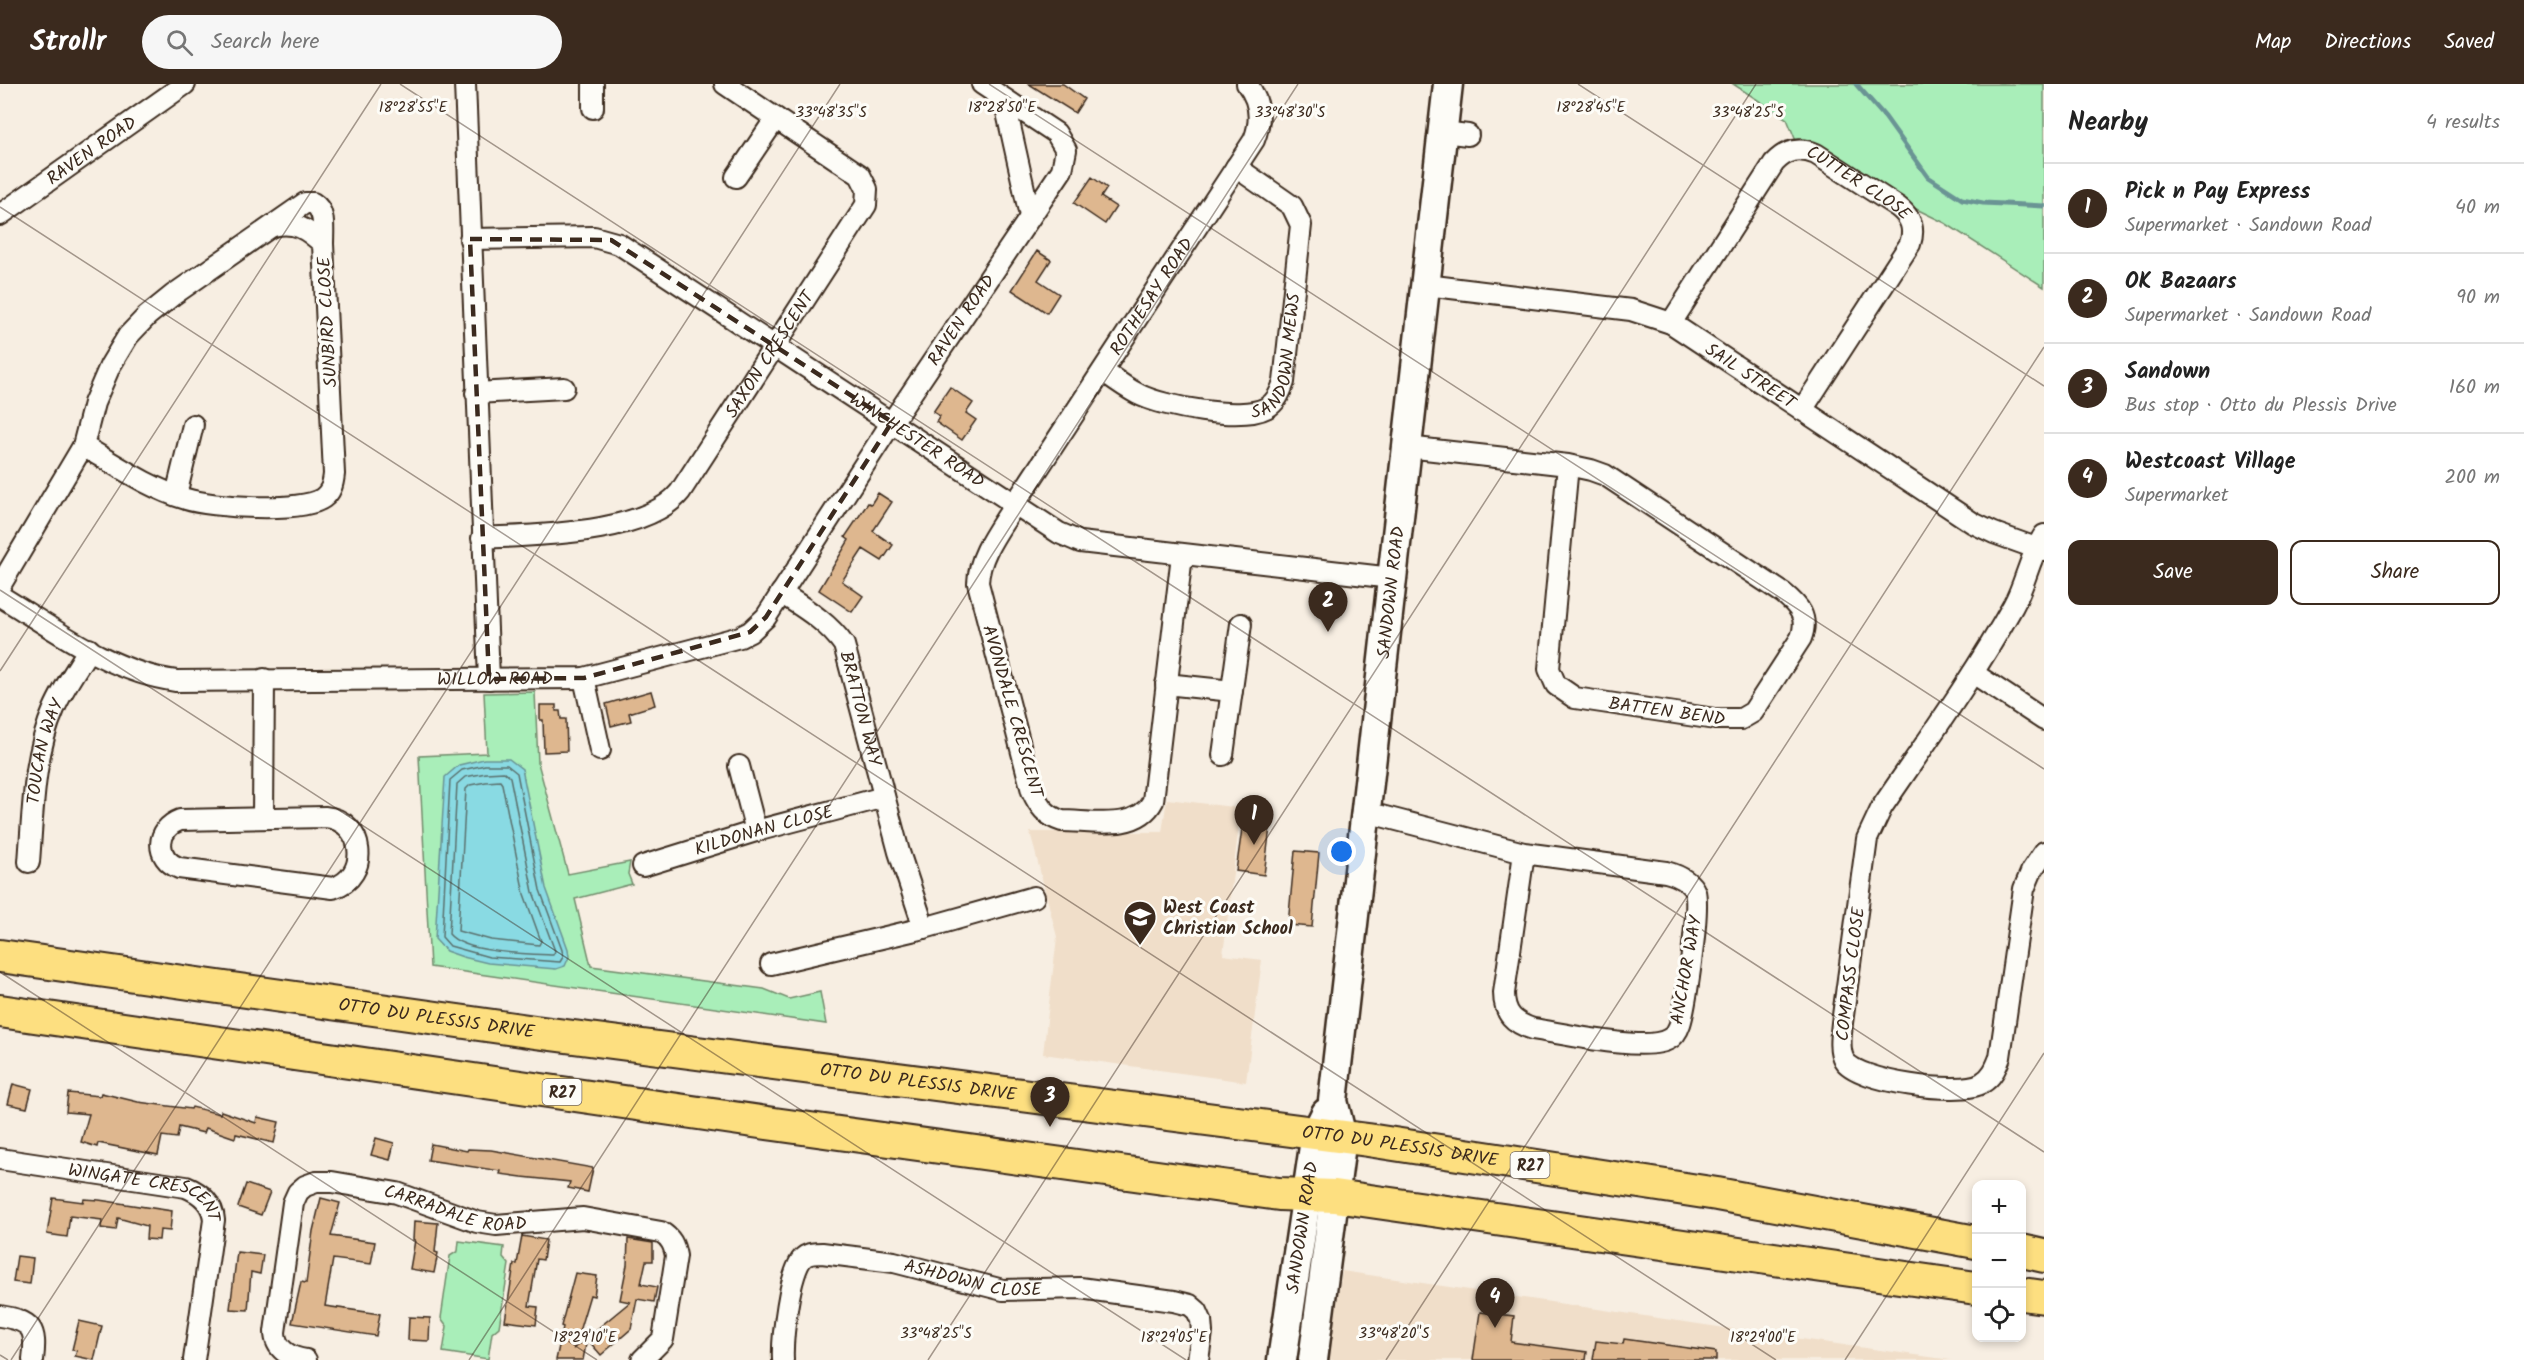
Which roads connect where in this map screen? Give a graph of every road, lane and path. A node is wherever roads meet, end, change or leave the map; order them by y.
1 (185, 84) edge
2 (465, 84) edge
3 (593, 84) edge
4 (725, 84) edge
5 (982, 84) edge
6 (1247, 84) edge
7 (1448, 84) edge
8 (1004, 99) junction
9 (593, 108) dead end
10 (776, 118) junction
11 (1236, 168) junction
12 (736, 177) dead end
13 (0, 216) edge
14 (1030, 216) junction
15 (470, 238) junction
16 (1426, 285) junction
17 (1671, 322) junction
18 (774, 347) junction
19 (1103, 371) junction
20 (564, 388) dead end
21 (476, 393) junction
22 (1802, 410) junction
23 (892, 422) junction
24 (193, 425) dead end
25 (83, 446) junction
26 (1407, 447) junction
27 (1568, 465) junction
28 (176, 495) junction
29 (1015, 504) junction
30 (482, 538) junction
31 (2041, 544) edge
32 (1182, 555) junction
33 (1392, 578) junction
34 (0, 586) edge
35 (781, 593) junction
36 (0, 596) edge
37 (1241, 624) dead end
38 (89, 649) junction
39 (1973, 673) junction
40 (584, 678) junction
41 (264, 679) junction
42 (489, 679) junction
43 (1166, 684) junction
44 (1232, 691) junction
45 (2044, 720) edge
46 (600, 750) dead end
47 (1223, 755) dead end
48 (739, 766) dead end
49 (884, 797) junction
50 (1366, 812) junction
51 (263, 818) junction
52 (756, 831) junction
53 (2044, 852) edge
54 (1524, 853) junction
55 (29, 862) dead end
56 (643, 866) dead end
57 (1034, 897) dead end
58 (924, 928) junction
59 (0, 956) edge
60 (771, 964) dead end
61 (0, 1011) edge
62 (1329, 1135) junction
63 (0, 1159) edge
64 (1321, 1195) junction
65 (1972, 1241) edge
66 (2026, 1252) edge
67 (2044, 1256) edge
68 (1972, 1287) edge
69 (2026, 1295) edge
70 (2044, 1297) edge
71 (0, 1316) edge
72 (33, 1360) edge
73 (194, 1360) edge
74 (306, 1360) edge
75 (642, 1360) edge
76 (783, 1360) edge
77 (1198, 1360) edge
78 (1282, 1360) edge
79 (1313, 1360) edge

1 - 13 street, RAVEN ROAD
2 - 15 street
3 - 9 street
4 - 10 street, SAXON CRESCENT
5 - 8 street, RAVEN ROAD
6 - 11 street, ROTHESAY ROAD
7 - 16 street, SANDOWN ROAD
8 - 14 street
8 - 14 street, RAVEN ROAD
10 - 12 street
10 - 18 street, SAXON CRESCENT
11 - 19 street, ROTHESAY ROAD
11 - 19 street, SANDOWN MEWS
14 - 23 street, RAVEN ROAD
15 - 18 street, WINCHESTER ROAD
15 - 21 street
16 - 17 street, SAIL STREET
16 - 26 street, SANDOWN ROAD
17 - 22 street, SAIL STREET
17 - 22 street, CUTTER CLOSE
18 - 23 street, WINCHESTER ROAD
18 - 30 street, SAXON CRESCENT
19 - 29 street, ROTHESAY ROAD
20 - 21 street
21 - 30 street
22 - 31 street, SAIL STREET
23 - 29 street, WINCHESTER ROAD
23 - 35 street, WILLOW ROAD
24 - 28 street
25 - 28 street, SUNBIRD CLOSE
25 - 28 street, SUNBIRD CLOSE
25 - 34 street, SUNBIRD CLOSE
26 - 27 street, BATTEN BEND
26 - 33 street, SANDOWN ROAD
27 - 27 street, BATTEN BEND
29 - 32 street, WINCHESTER ROAD
29 - 43 street, AVONDALE CRESCENT
30 - 42 street
31 - 39 street, COMPASS CLOSE
32 - 33 street, WINCHESTER ROAD
32 - 43 street, AVONDALE CRESCENT
33 - 50 street, SANDOWN ROAD
35 - 40 street, WILLOW ROAD
35 - 49 street, BRATTON WAY
36 - 38 street, WILLOW ROAD
37 - 44 street
38 - 41 street, WILLOW ROAD
38 - 55 street, TOUCAN WAY
39 - 45 street
39 - 53 street, COMPASS CLOSE
40 - 42 street, WILLOW ROAD
40 - 46 street
41 - 42 street, WILLOW ROAD
41 - 51 street
43 - 44 street
44 - 47 street
48 - 52 street
49 - 52 street, KILDONAN CLOSE
49 - 58 street, BRATTON WAY
50 - 54 street, ANCHOR WAY
50 - 62 street, SANDOWN ROAD
51 - 51 street
52 - 56 street, KILDONAN CLOSE
54 - 54 street, ANCHOR WAY
57 - 58 street
58 - 60 street
59 - 62 main road, OTTO DU PLESSIS DRIVE / R27
61 - 64 main road, R27
62 - 64 street, SANDOWN ROAD
62 - 65 main road, OTTO DU PLESSIS DRIVE / R27
63 - 73 street, WINGATE CRESCENT
64 - 68 main road, R27
64 - 78 street, SANDOWN ROAD
64 - 79 street, SANDOWN ROAD
66 - 67 main road
69 - 70 main road
71 - 72 street
74 - 75 street, CARRADALE ROAD
76 - 77 street, ASHDOWN CLOSE

